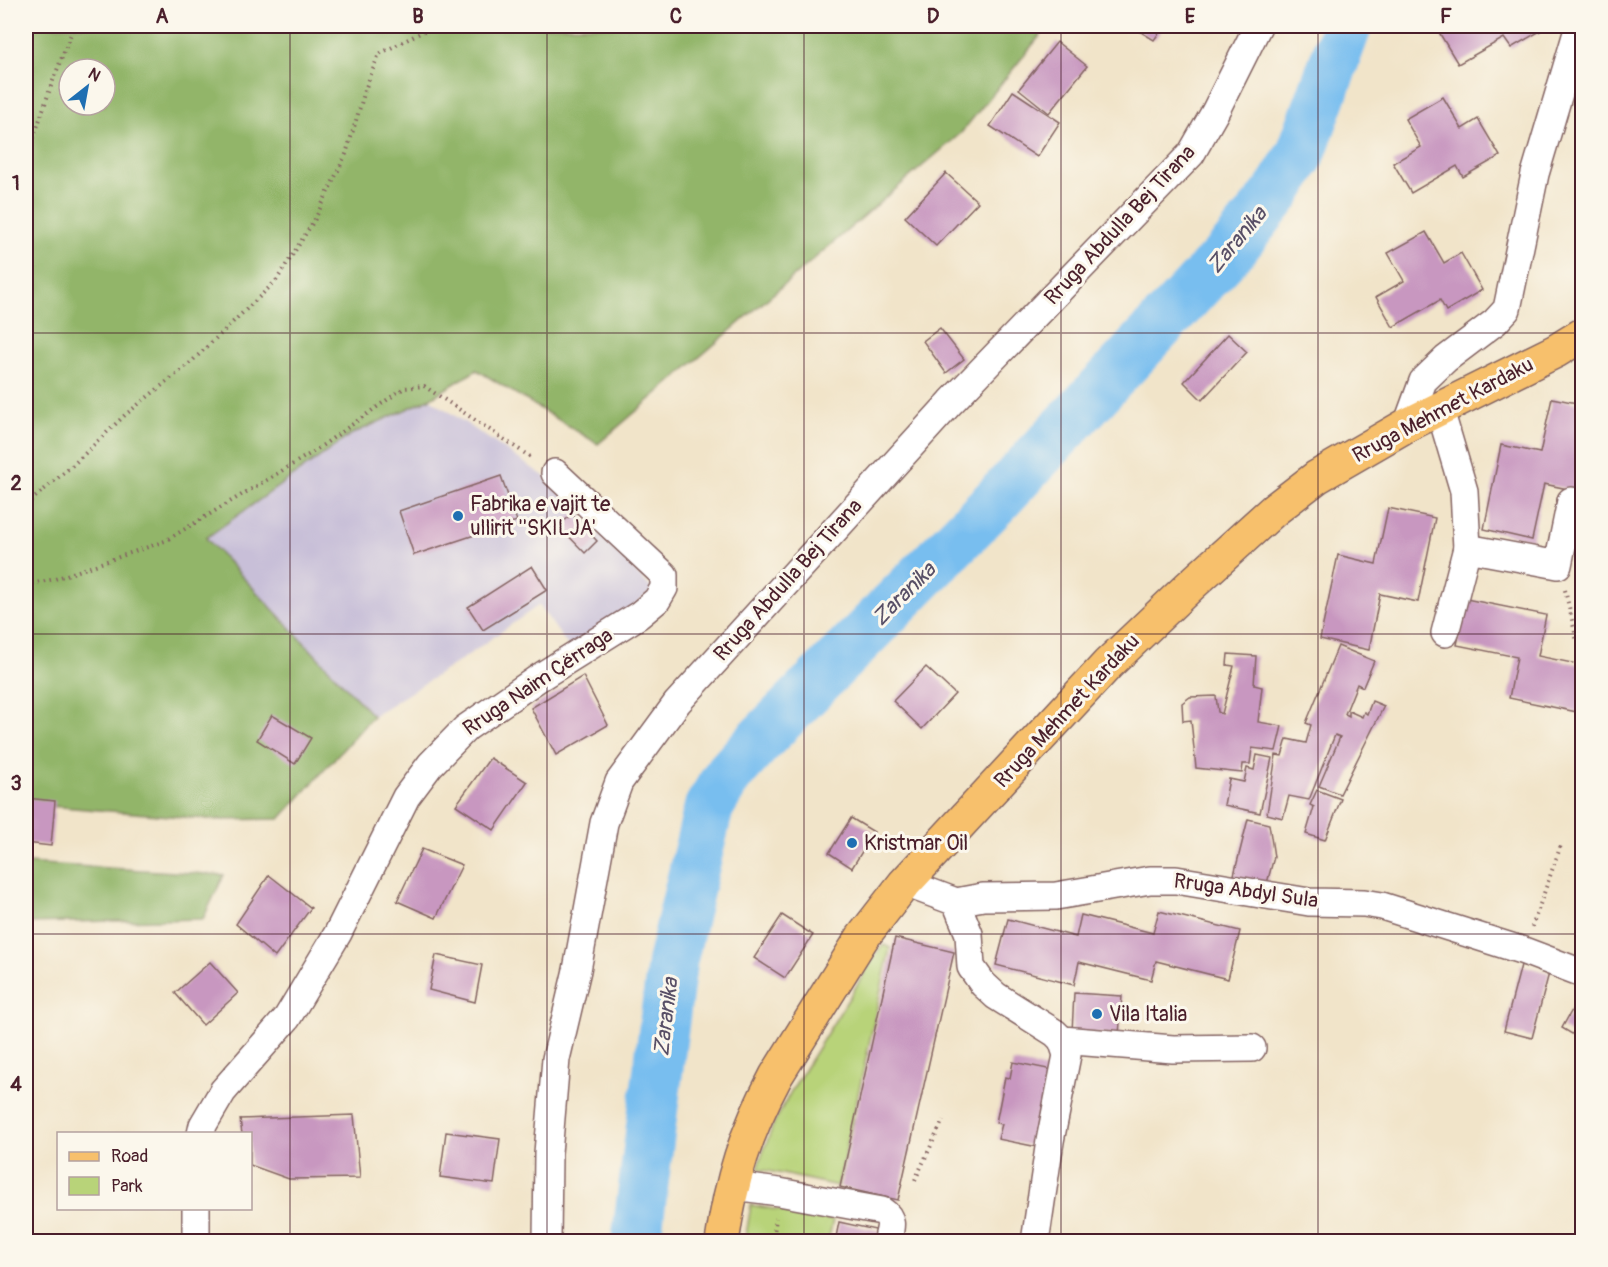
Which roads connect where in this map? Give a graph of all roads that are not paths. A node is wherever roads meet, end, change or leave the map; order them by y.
1 (1258, 26) edge
2 (1579, 26) edge
3 (1582, 335) edge
4 (1440, 410) junction
5 (1407, 425) junction
6 (555, 473) road end
7 (1582, 502) edge
8 (1467, 548) junction
9 (1445, 633) dead end
10 (904, 884) junction
11 (956, 902) junction
12 (1582, 973) edge
13 (1062, 1040) junction
14 (1252, 1048) dead end
15 (201, 1132) edge
16 (732, 1183) junction
17 (196, 1210) edge
18 (196, 1242) edge
19 (547, 1242) edge
20 (722, 1242) edge
21 (887, 1242) edge
22 (1035, 1242) edge

1 - 19 street, Rruga Abdulla Bej Tirana
2 - 5 street
3 - 4 main road, Rruga Mehmet Kardaku
4 - 5 main road, Rruga Mehmet Kardaku
4 - 8 street
5 - 10 main road, Rruga Mehmet Kardaku
6 - 15 street, Rruga Naim Çërraga
7 - 8 street
8 - 9 street
10 - 11 street
10 - 16 main road, Rruga Mehmet Kardaku
11 - 12 street, Rruga Abdyl Sula
11 - 13 street
13 - 14 street
13 - 22 street
16 - 20 main road, Rruga Mehmet Kardaku
16 - 21 street
17 - 18 street

